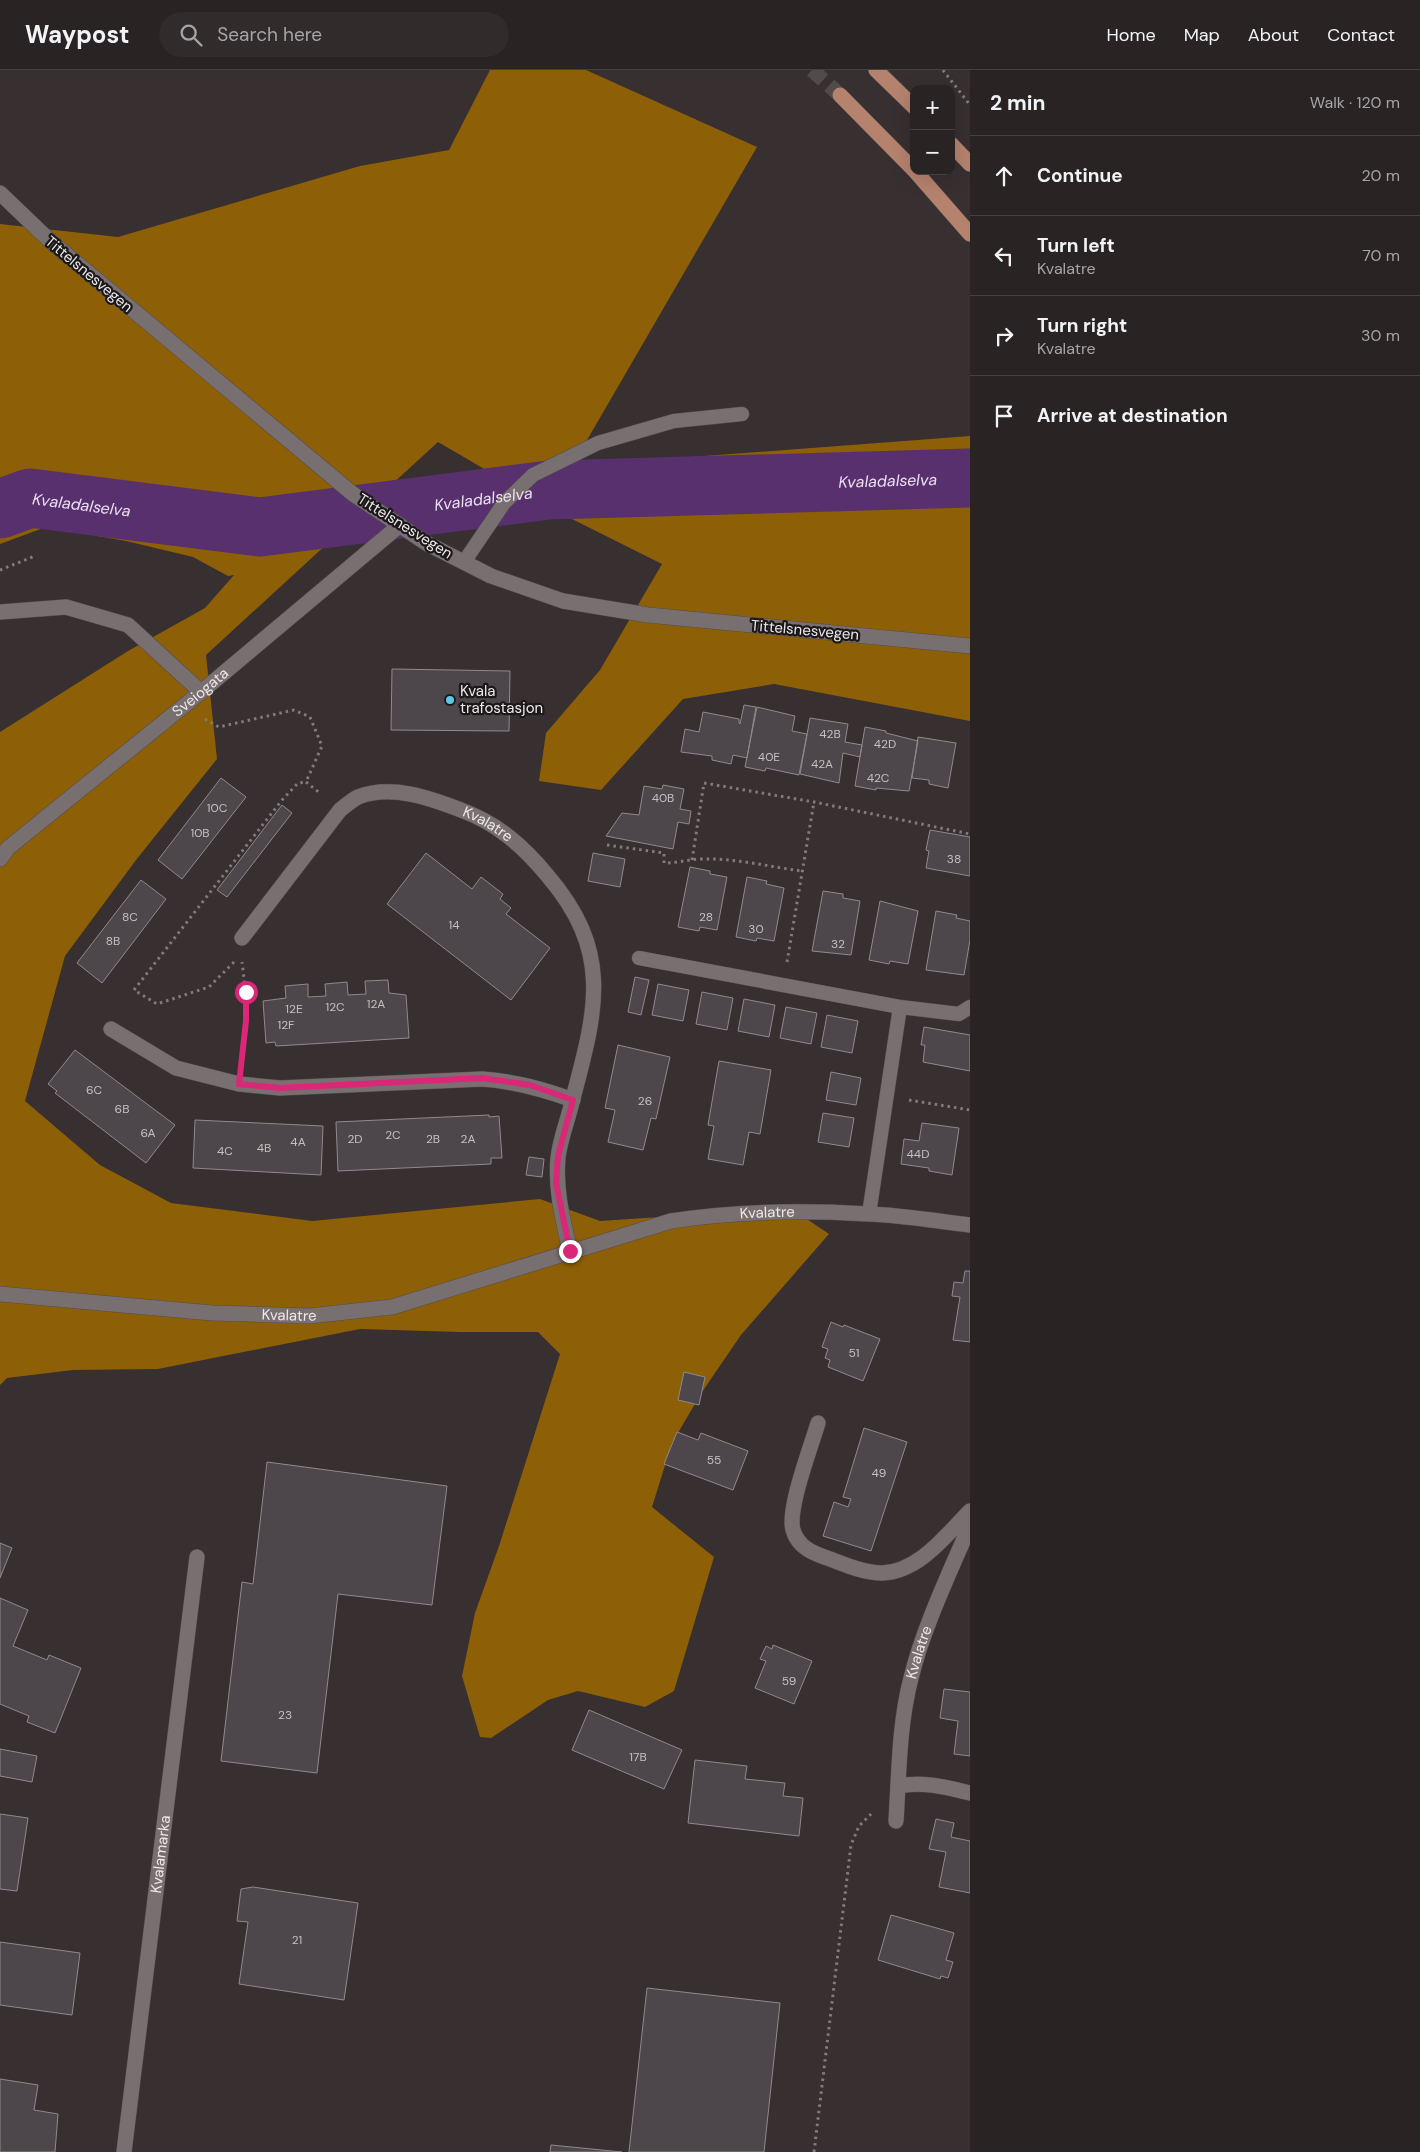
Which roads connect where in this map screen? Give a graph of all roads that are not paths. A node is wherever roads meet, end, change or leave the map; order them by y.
1 (876, 70) edge
2 (840, 95) tunnel mouth
3 (910, 103) edge
4 (955, 148) edge
5 (970, 164) edge
6 (910, 167) edge
7 (918, 175) edge
8 (0, 193) edge
9 (970, 234) edge
10 (742, 414) dead end
11 (400, 525) junction
12 (464, 562) junction
13 (0, 612) edge
14 (970, 646) edge
15 (201, 692) junction
16 (0, 859) edge
17 (242, 938) road end
18 (639, 958) dead end
19 (900, 1007) junction
20 (970, 1007) edge
21 (110, 1029) dead end
22 (573, 1100) junction
23 (869, 1214) junction
24 (970, 1225) edge
25 (570, 1251) junction
26 (0, 1294) edge
27 (818, 1423) dead end
28 (970, 1511) edge
29 (970, 1526) edge
30 (197, 1556) dead end
31 (898, 1786) junction
32 (970, 1792) edge
33 (896, 1821) dead end
34 (124, 2152) edge

1 - 3 main road
2 - 6 main road
4 - 5 main road
7 - 9 main road
8 - 11 street, Tittelsnesvegen
10 - 12 lane
11 - 12 street, Tittelsnesvegen
11 - 15 street, Sveiogata
12 - 14 street, Tittelsnesvegen
13 - 15 street
15 - 16 street, Sveiogata
17 - 22 street, Kvalatre
18 - 19 lane
19 - 20 lane
19 - 23 lane
21 - 22 street
22 - 25 street, Kvalatre
23 - 24 street, Kvalatre
23 - 25 street, Kvalatre
25 - 26 street, Kvalatre
27 - 28 street
29 - 31 street, Kvalatre
30 - 34 street, Kvalamarka
31 - 32 street
31 - 33 street, Kvalatre

